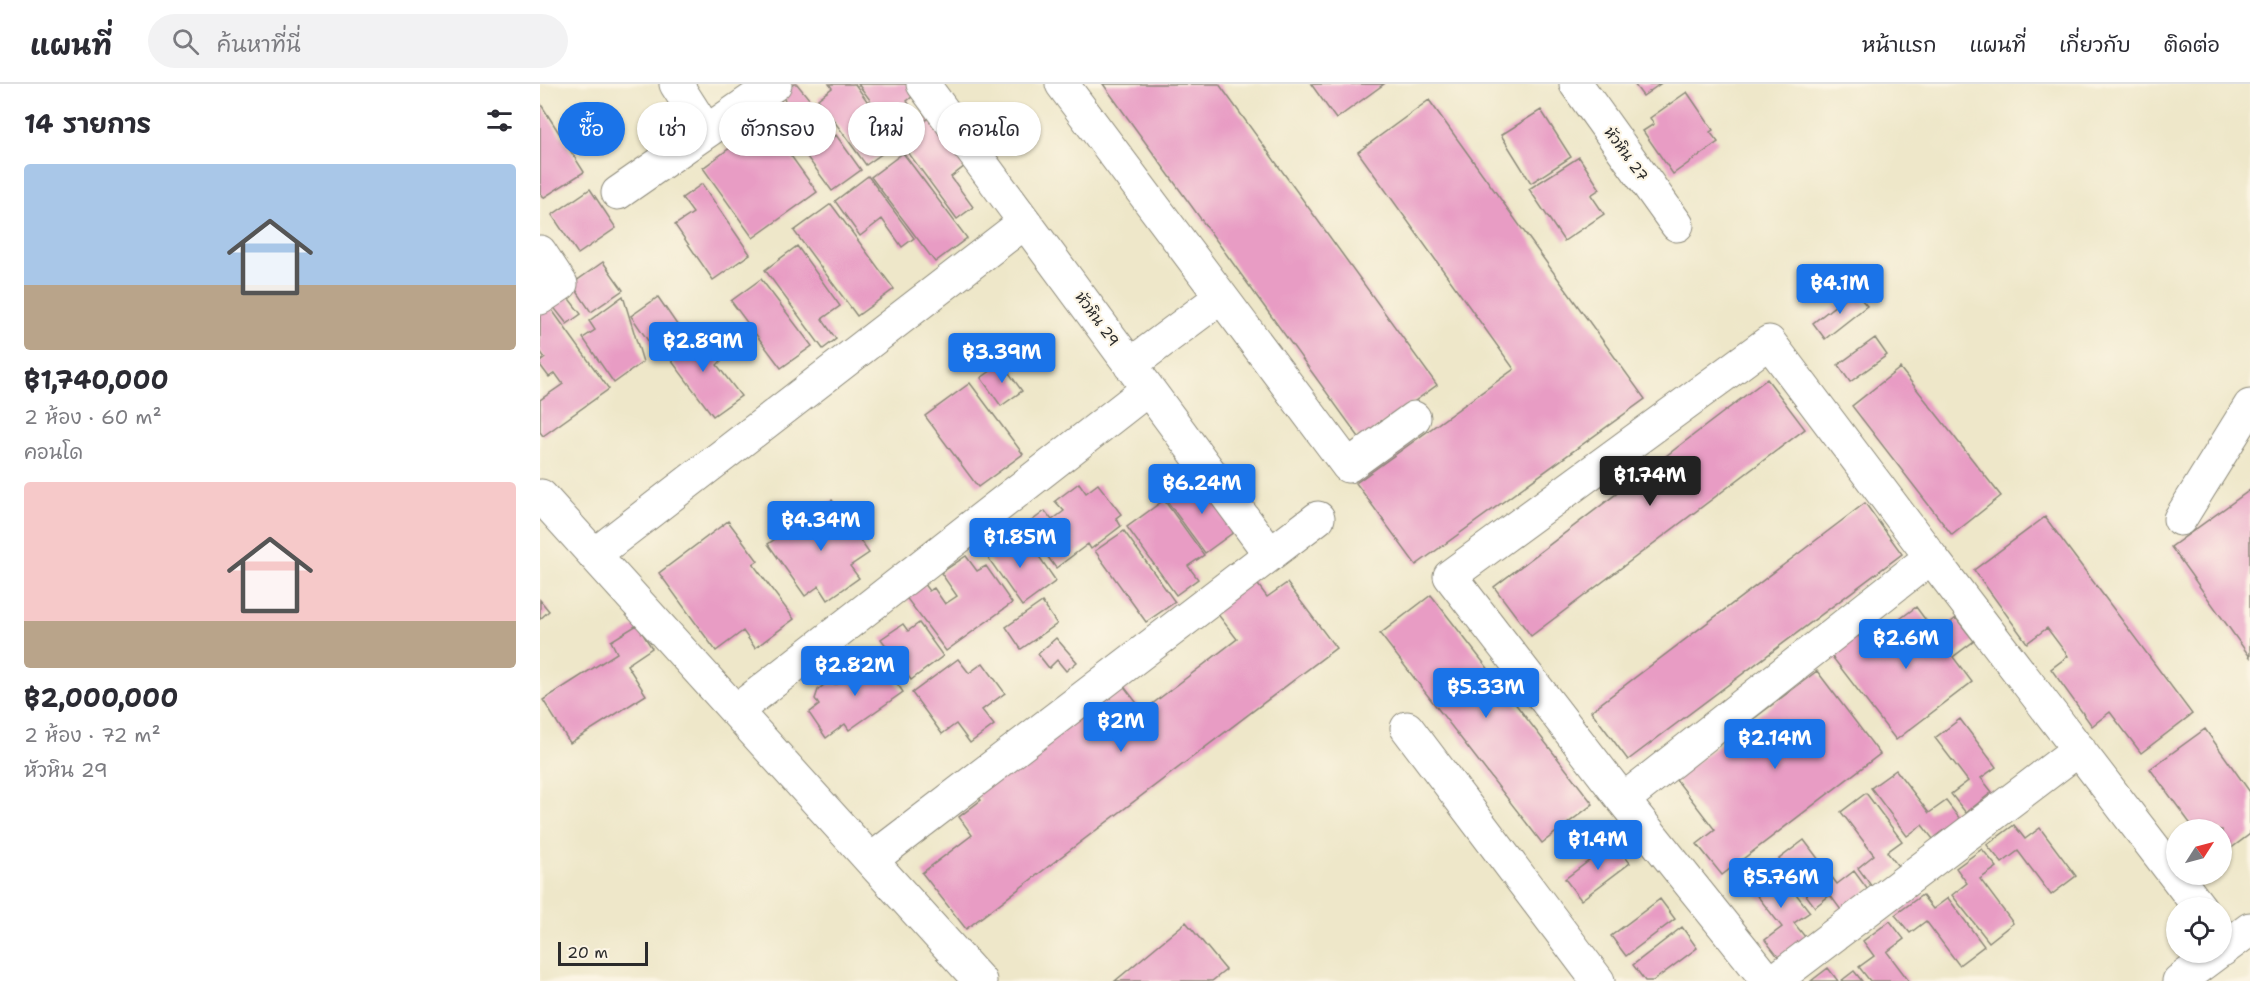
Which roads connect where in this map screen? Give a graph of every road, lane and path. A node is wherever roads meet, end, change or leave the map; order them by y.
1 (676, 84) edge
2 (775, 84) edge
3 (923, 84) edge
4 (1062, 84) edge
5 (1576, 84) edge
6 (687, 102) edge
7 (707, 130) edge
8 (671, 156) edge
9 (618, 193) dead end
10 (1025, 222) junction
11 (1677, 225) dead end
12 (540, 252) edge
13 (550, 291) edge
14 (1221, 297) junction
15 (1139, 377) junction
16 (2250, 406) edge
17 (1414, 418) dead end
18 (541, 496) edge
19 (1318, 518) dead end
20 (2180, 519) dead end
21 (1270, 554) junction
22 (594, 555) junction
23 (1931, 557) junction
24 (736, 711) junction
25 (1407, 728) dead end
26 (2079, 749) junction
27 (1623, 800) junction
28 (871, 861) junction
29 (2192, 897) edge
30 (2202, 963) edge
31 (980, 981) edge
32 (1598, 981) edge
33 (1768, 981) edge
34 (1774, 981) edge
35 (2179, 981) edge

1 - 6 street
2 - 7 street
3 - 10 street, หัวหิน 29
4 - 14 street
5 - 11 street, หัวหิน 27
8 - 9 street
10 - 15 street, หัวหิน 29
10 - 22 street
12 - 13 street
14 - 15 street
14 - 17 street
15 - 21 street, หัวหิน 29
15 - 24 street
16 - 20 street
18 - 22 street
19 - 21 street
21 - 28 street
22 - 24 street
23 - 26 street
23 - 27 street
23 - 27 street
24 - 28 street
25 - 32 street
26 - 29 street
26 - 34 street
27 - 33 street
28 - 31 street
30 - 35 street

